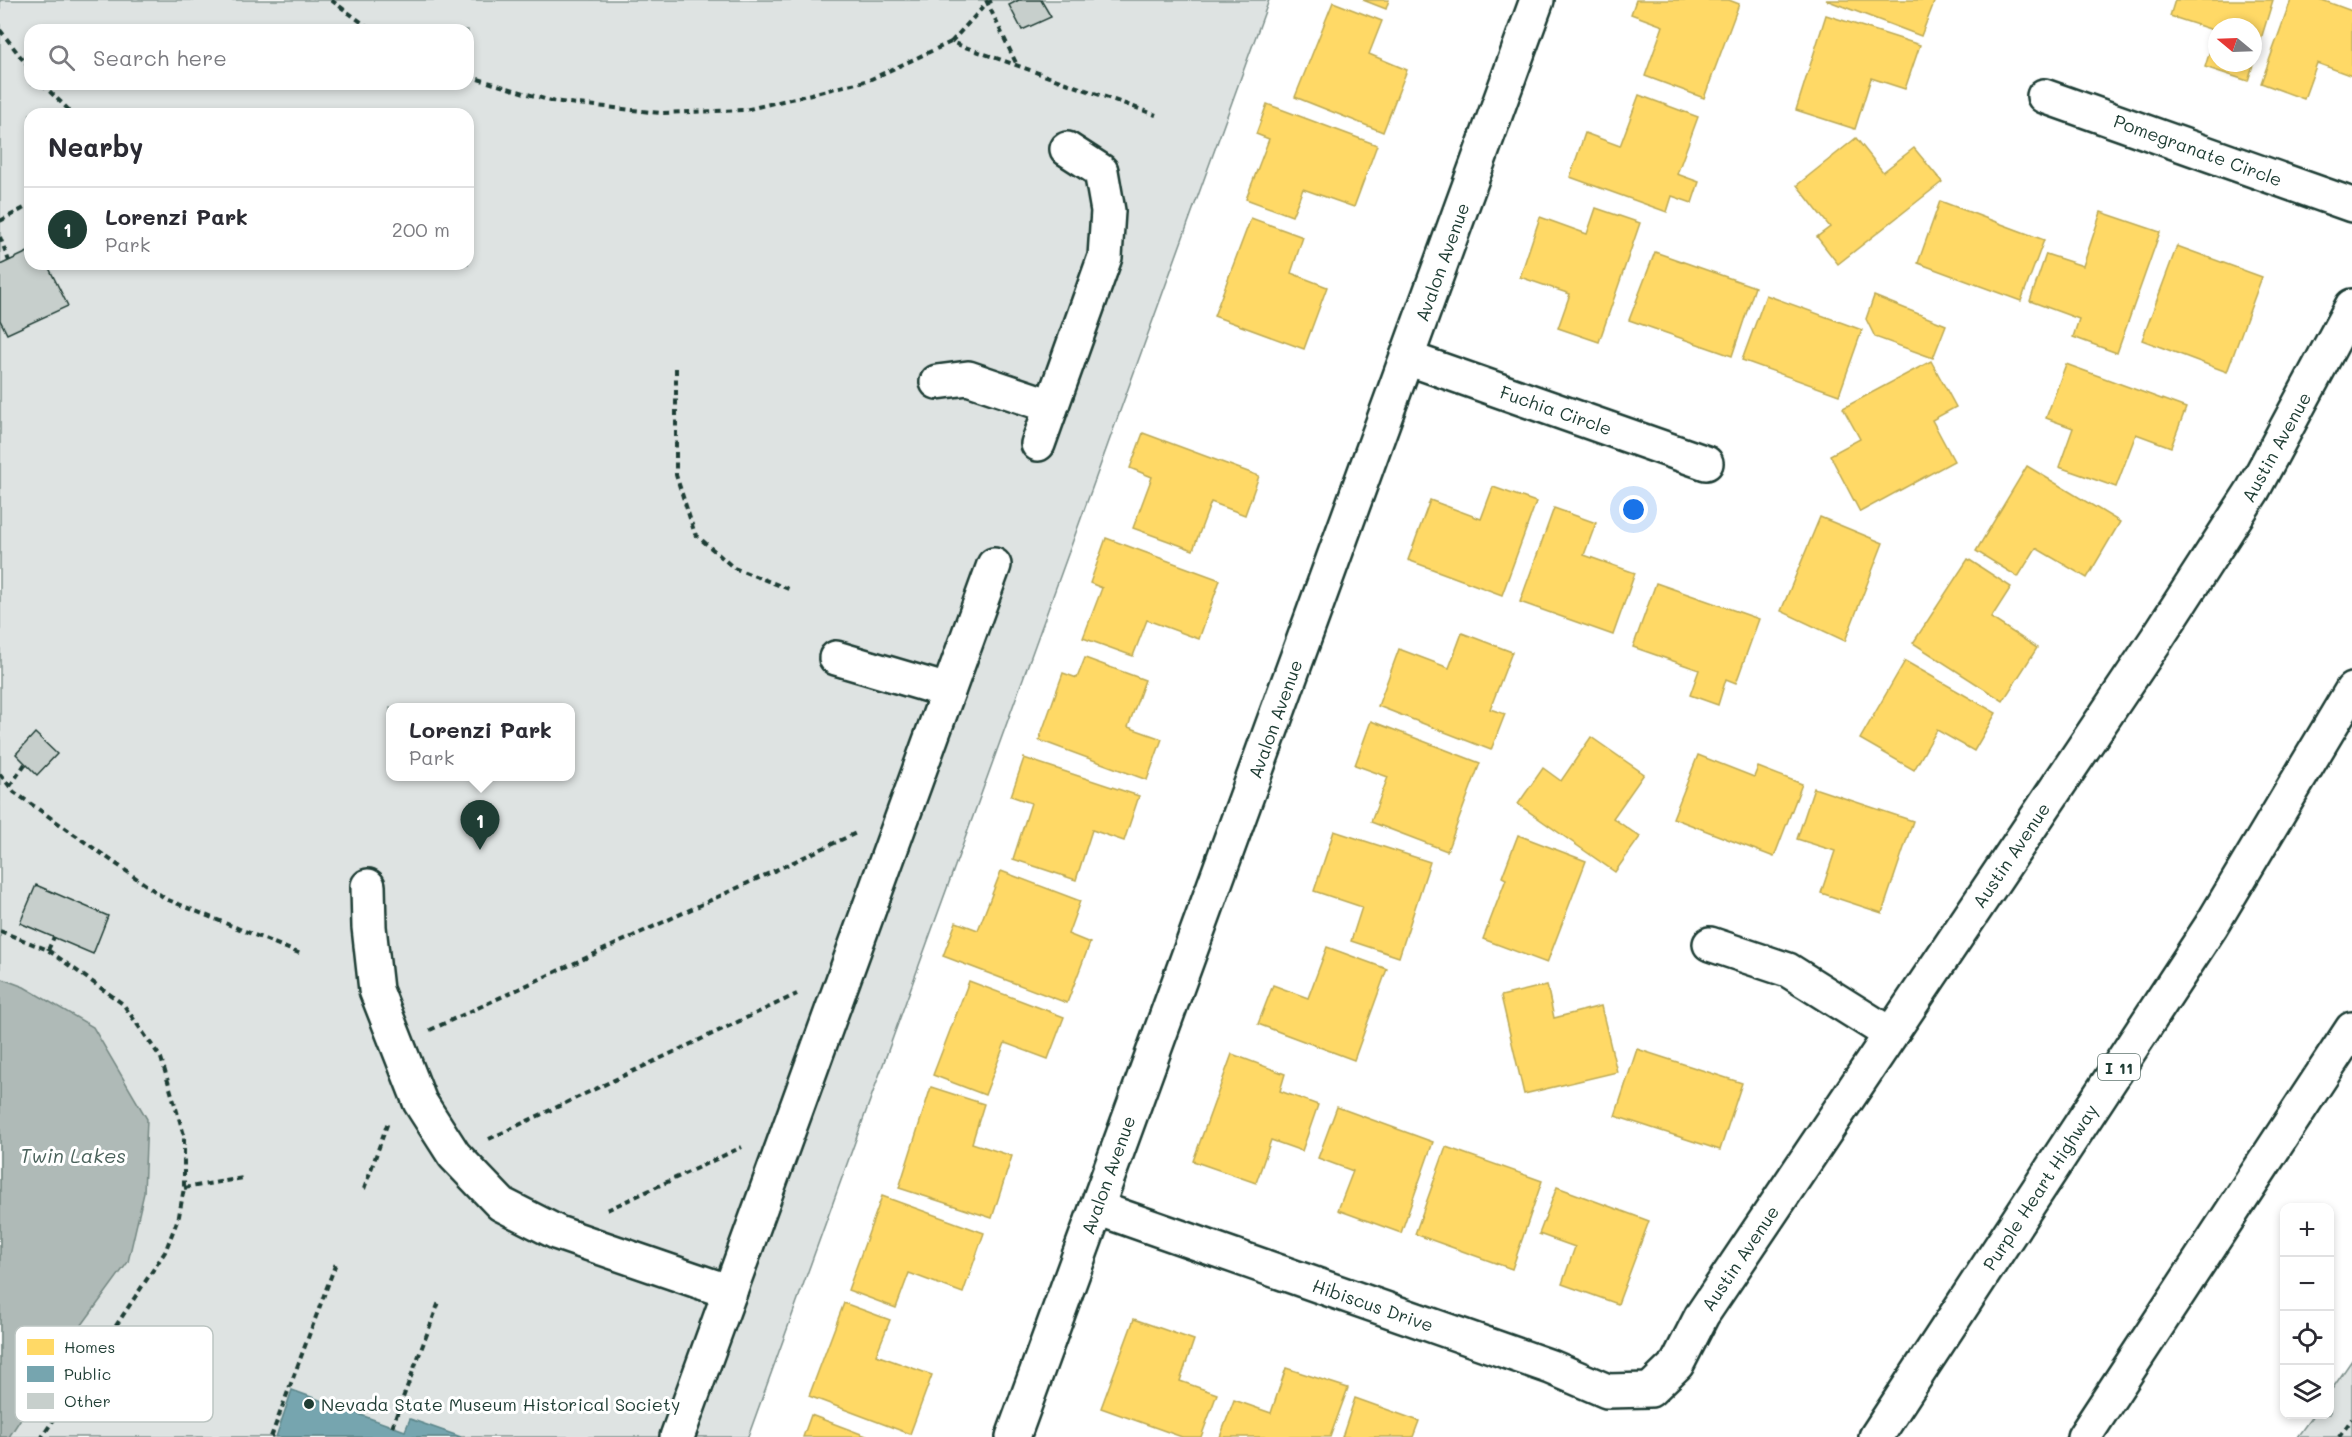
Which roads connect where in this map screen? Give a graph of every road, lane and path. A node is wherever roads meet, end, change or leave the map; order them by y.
1 (330, 0) edge
2 (994, 0) edge
3 (1537, 0) edge
4 (987, 2) edge
5 (364, 24) edge
6 (0, 30) edge
7 (951, 42) junction
8 (24, 61) edge
9 (1017, 66) junction
10 (474, 78) edge
11 (48, 90) edge
12 (2044, 96) dead end
13 (68, 108) edge
14 (1156, 115) dead end
15 (1067, 149) dead end
16 (2352, 205) edge
17 (24, 208) edge
18 (0, 220) edge
19 (0, 237) edge
20 (9, 261) dead end
21 (2352, 306) edge
22 (1407, 358) junction
23 (676, 368) dead end
24 (937, 382) dead end
25 (1051, 406) junction
26 (1038, 444) dead end
27 (1706, 463) dead end
28 (994, 565) dead end
29 (789, 589) dead end
30 (836, 658) dead end
31 (2352, 690) edge
32 (948, 691) junction
33 (25, 764) dead end
34 (0, 774) edge
35 (10, 786) junction
36 (905, 810) junction
37 (368, 886) dead end
38 (0, 931) edge
39 (54, 937) dead end
40 (1710, 944) dead end
41 (48, 950) junction
42 (301, 954) dead end
43 (846, 970) junction
44 (2352, 1029) edge
45 (1890, 1034) junction
46 (419, 1035) dead end
47 (392, 1111) dead end
48 (790, 1125) junction
49 (454, 1155) junction
50 (243, 1178) dead end
51 (184, 1188) junction
52 (364, 1189) dead end
53 (1097, 1208) junction
54 (558, 1233) junction
55 (336, 1263) dead end
56 (730, 1292) junction
57 (439, 1302) dead end
58 (116, 1326) edge
59 (1650, 1390) joint
60 (2352, 1419) edge
61 (52, 1422) edge
62 (393, 1427) dead end
63 (42, 1437) edge
64 (271, 1437) edge
65 (677, 1437) edge
66 (1013, 1437) edge
67 (1876, 1437) edge
68 (2084, 1437) edge
69 (2339, 1437) edge

1 - 5 path
2 - 4 path
3 - 22 main road, Avalon Avenue
4 - 7 path
4 - 9 path
6 - 8 path
7 - 9 path
7 - 10 path
9 - 14 path
11 - 13 path
12 - 16 main road, Pomegranate Circle
15 - 25 main road
17 - 18 path
19 - 20 path
21 - 45 main road, Austin Avenue
22 - 27 main road, Fuchia Circle
22 - 53 main road, Avalon Avenue
23 - 29 path
24 - 25 main road
25 - 26 main road
28 - 32 main road
30 - 32 main road
31 - 67 main road, Purple Heart Highway / I 11
32 - 36 main road
33 - 35 path
34 - 35 path
35 - 42 path
36 - 43 main road
36 - 46 path
37 - 49 main road
38 - 41 path
39 - 41 path
40 - 45 main road
41 - 51 path
43 - 48 main road
43 - 49 path
44 - 68 main road
45 - 59 main road, Austin Avenue
47 - 52 path
48 - 54 path
48 - 56 main road
49 - 54 main road
50 - 51 path
51 - 58 path
53 - 59 main road, Hibiscus Drive
53 - 66 main road, Avalon Avenue
54 - 56 main road
55 - 64 path
56 - 65 main road
57 - 62 path
60 - 69 path
61 - 63 path

